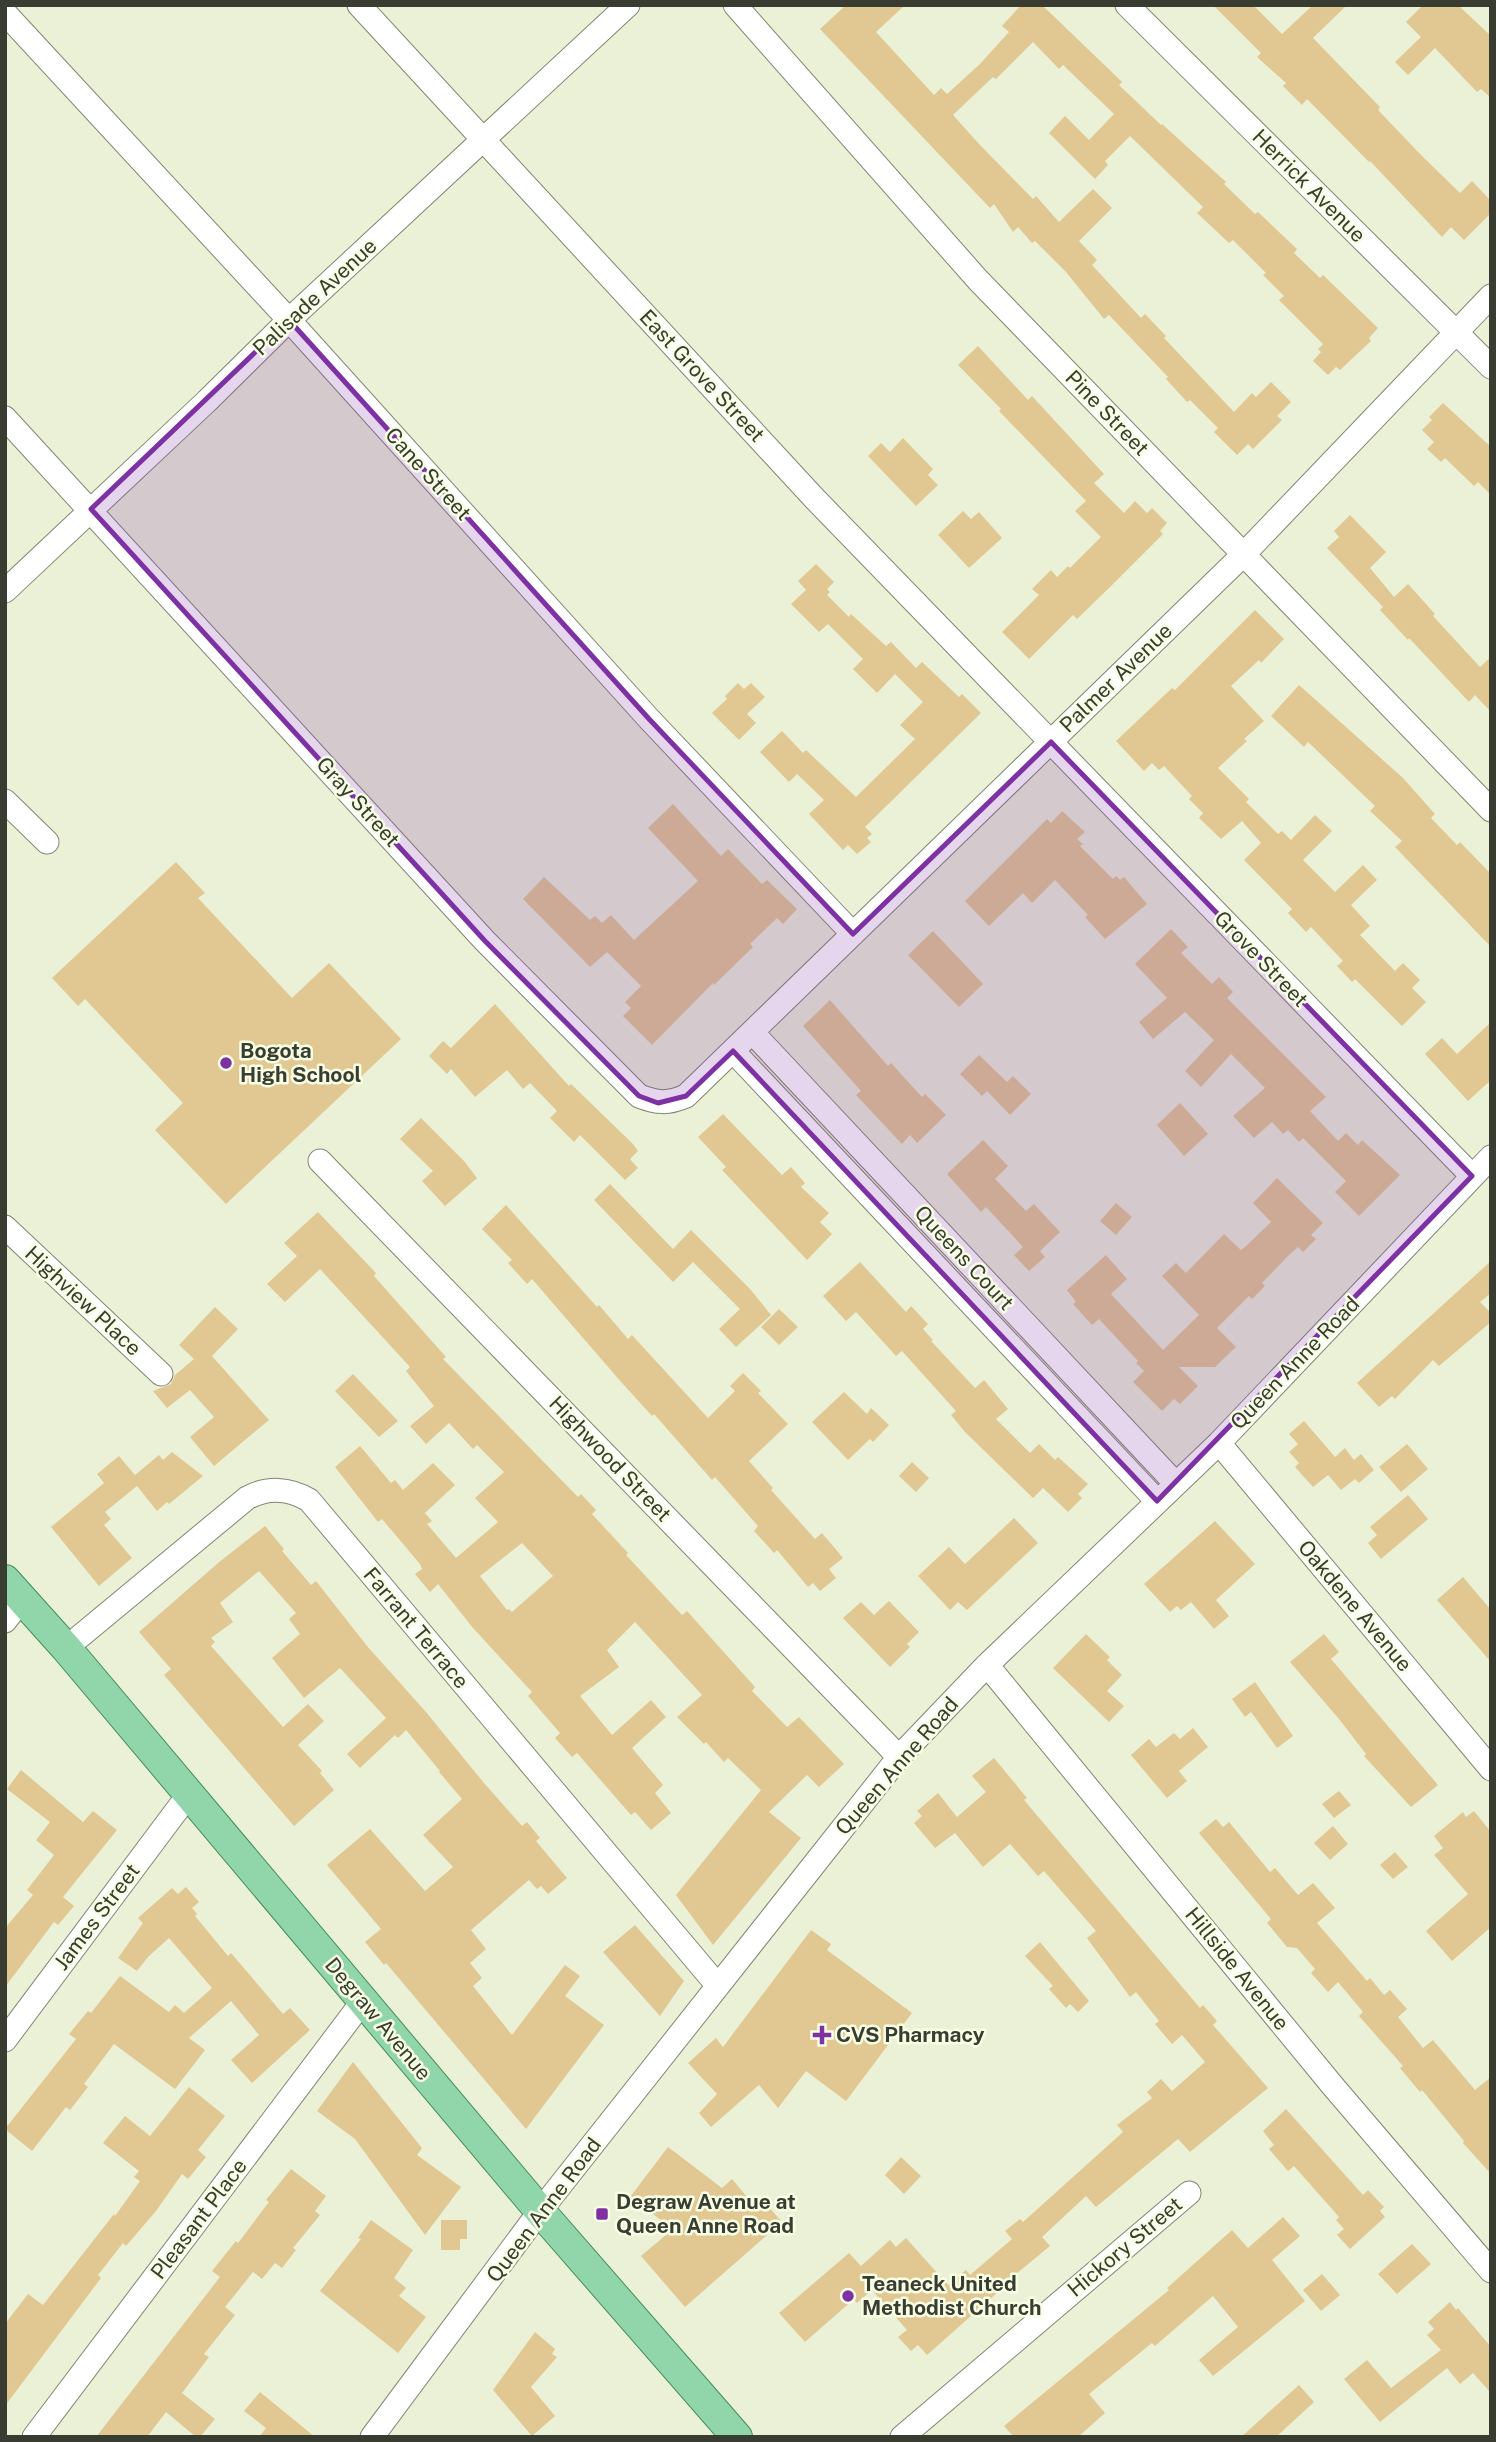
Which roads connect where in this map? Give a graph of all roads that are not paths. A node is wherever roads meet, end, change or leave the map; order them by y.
1 (359, 5) edge
2 (628, 5) edge
3 (735, 5) edge
4 (1127, 5) edge
5 (5, 13) edge
6 (485, 139) junction
7 (1491, 296) edge
8 (289, 320) junction
9 (1455, 332) junction
10 (1491, 368) edge
11 (5, 418) edge
12 (91, 509) junction
13 (1244, 554) junction
14 (5, 591) edge
15 (1051, 742) junction
16 (5, 801) edge
17 (1491, 810) edge
18 (47, 842) dead end
19 (853, 934) junction
20 (752, 1032) junction
21 (733, 1051) junction
22 (1491, 1157) edge
23 (320, 1161) dead end
24 (1472, 1176) junction
25 (5, 1227) edge
26 (161, 1374) dead end
27 (1219, 1443) junction
28 (1176, 1483) junction
29 (1157, 1501) junction
30 (11, 1599) edge
31 (66, 1647) junction
32 (987, 1665) junction
33 (899, 1757) junction
34 (1491, 1769) edge
35 (188, 1794) junction
36 (718, 1986) junction
37 (363, 2001) junction
38 (5, 2040) edge
39 (1189, 2193) dead end
40 (540, 2211) junction
41 (1491, 2271) edge
42 (34, 2437) edge
43 (372, 2437) edge
44 (737, 2437) edge
45 (902, 2437) edge

1 - 6 street, East Grove Street
2 - 6 street, Palisade Avenue
3 - 13 street, Pine Street
4 - 9 street, Herrick Avenue
5 - 8 street, Cane Street
6 - 8 street, Palisade Avenue
6 - 15 street, East Grove Street
7 - 9 street, Palmer Avenue
8 - 12 street, Palisade Avenue
8 - 19 street, Cane Street
9 - 10 street, Herrick Avenue
9 - 13 street, Palmer Avenue
11 - 12 street, Gray Street
12 - 14 street, Palisade Avenue
12 - 21 street, Gray Street
13 - 15 street, Palmer Avenue
13 - 17 street, Pine Street
15 - 19 street, Palmer Avenue
15 - 24 street, Grove Street
16 - 18 street
19 - 20 street, Palmer Avenue
20 - 21 street, Palmer Avenue
20 - 28 street, Queens Court
21 - 29 street, Queens Court
22 - 24 street, Queen Anne Road
23 - 33 street, Highwood Street
24 - 27 street, Queen Anne Road
25 - 26 street, Highview Place
27 - 28 street, Queen Anne Road
27 - 34 street, Oakdene Avenue
28 - 29 street, Queen Anne Road
29 - 32 street, Queen Anne Road
30 - 31 main road, Degraw Avenue
31 - 35 main road, Degraw Avenue
31 - 36 street, Farrant Terrace
32 - 33 street, Queen Anne Road
32 - 41 street, Hillside Avenue
33 - 36 street, Queen Anne Road
35 - 37 main road, Degraw Avenue
35 - 38 street, James Street
36 - 40 street, Queen Anne Road
37 - 40 main road, Degraw Avenue
37 - 42 street, Pleasant Place
39 - 45 street, Hickory Street
40 - 43 street, Queen Anne Road
40 - 44 main road, Degraw Avenue

